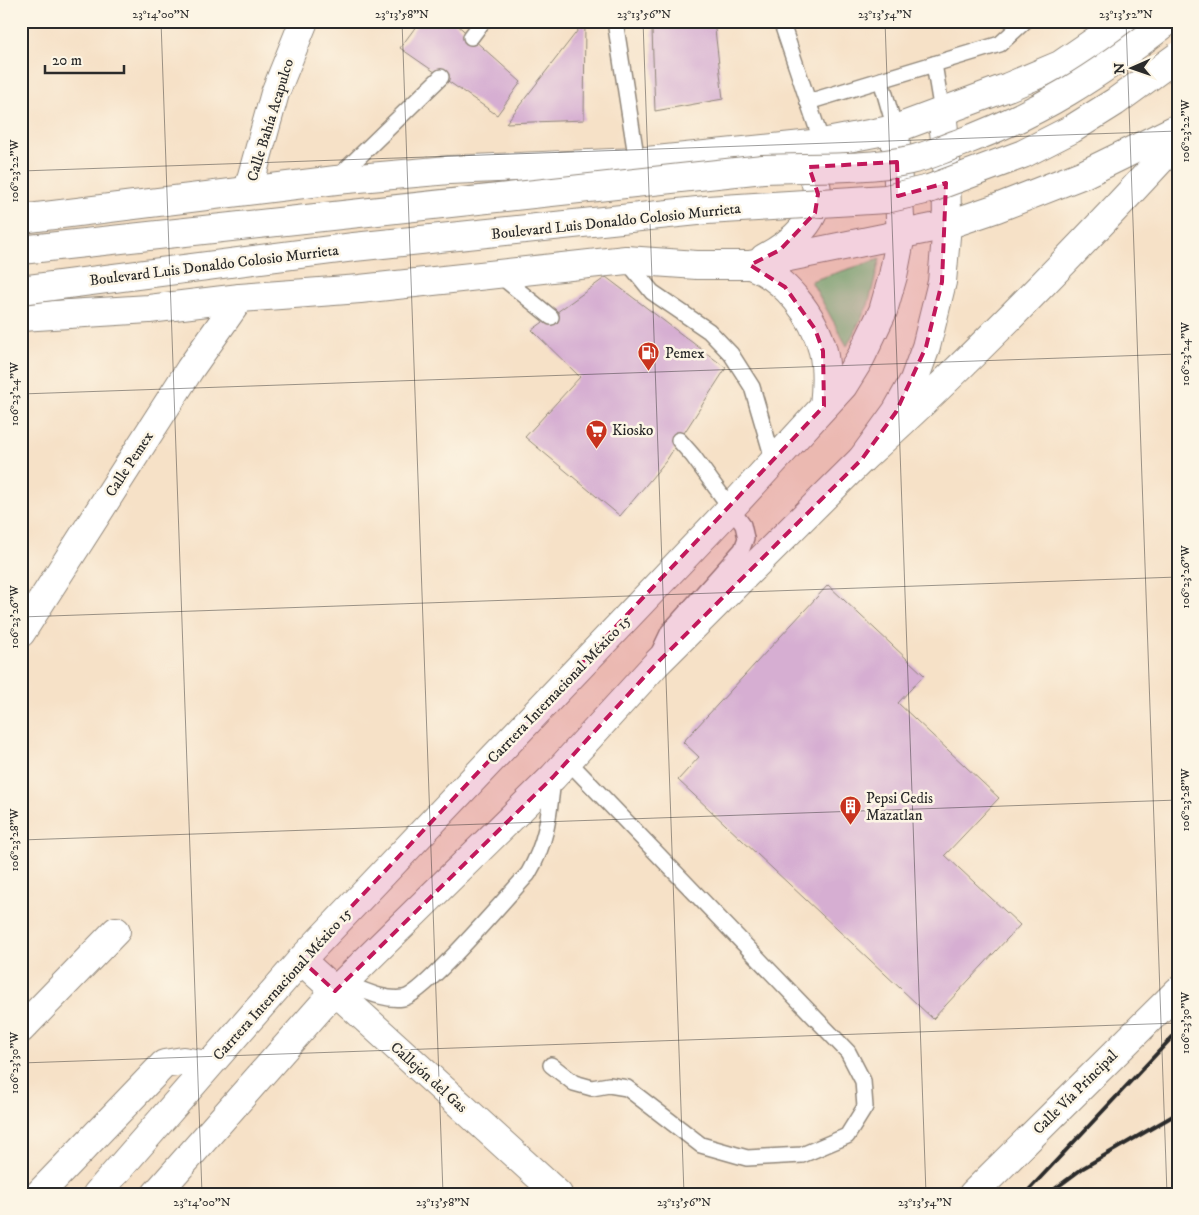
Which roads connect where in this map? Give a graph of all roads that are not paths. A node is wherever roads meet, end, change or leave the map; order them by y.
1 (304, 21) edge
2 (483, 21) edge
3 (614, 21) edge
4 (781, 21) edge
5 (1025, 21) edge
6 (1124, 21) edge
7 (1168, 21) edge
8 (471, 37) dead end
9 (1178, 56) edge
10 (934, 64) junction
11 (440, 77) dead end
12 (881, 80) junction
13 (808, 102) junction
14 (942, 112) junction
15 (1178, 128) edge
16 (895, 129) junction
17 (1178, 141) edge
18 (822, 143) junction
19 (777, 148) junction
20 (637, 162) junction
21 (336, 180) junction
22 (248, 190) junction
23 (21, 219) edge
24 (947, 225) junction
25 (901, 235) junction
26 (21, 250) edge
27 (626, 260) junction
28 (750, 265) junction
29 (497, 273) junction
30 (21, 290) edge
31 (240, 298) junction
32 (551, 316) dead end
33 (21, 318) edge
34 (824, 406) junction
35 (679, 440) dead end
36 (862, 459) junction
37 (774, 462) junction
38 (730, 509) junction
39 (21, 633) edge
40 (657, 663) junction
41 (560, 769) junction
42 (116, 931) dead end
43 (301, 960) junction
44 (339, 987) junction
45 (1178, 991) edge
46 (21, 1029) edge
47 (208, 1065) junction
48 (551, 1065) dead end
49 (39, 1194) edge
50 (98, 1194) edge
51 (156, 1194) edge
52 (558, 1194) edge
53 (973, 1194) edge

1 - 22 main road, Calle Bahía Acapulco
2 - 8 lane
3 - 20 lane
4 - 13 lane
5 - 10 lane
6 - 14 main road
7 - 26 main road, bridge
9 - 30 main road, Boulevard Luis Donaldo Colosio Murrieta, bridge
10 - 12 lane
10 - 14 lane
11 - 21 lane
12 - 13 lane
12 - 16 lane
13 - 18 lane
14 - 16 main road
14 - 24 main road
15 - 24 main road
16 - 18 main road
16 - 25 main road, Carrtera Internacional México 15
17 - 36 main road
18 - 19 main road
19 - 20 main road
19 - 28 main road
20 - 21 main road
21 - 22 main road
22 - 23 main road
24 - 25 main road
24 - 36 main road
25 - 28 main road
25 - 34 main road, Carrtera Internacional México 15
27 - 28 main road
27 - 29 main road
27 - 37 lane
28 - 34 main road
29 - 31 main road
29 - 32 lane
31 - 33 main road
31 - 39 main road, Calle Pemex
34 - 37 main road, Carrtera Internacional México 15
35 - 38 lane
36 - 40 main road
37 - 38 main road, Carrtera Internacional México 15
38 - 40 lane
38 - 43 main road, Carrtera Internacional México 15
40 - 41 main road
41 - 44 main road
41 - 44 lane
41 - 48 lane
42 - 46 main road
43 - 44 main road, Callejón del Gas
43 - 47 main road, Carrtera Internacional México 15
44 - 51 main road
44 - 52 main road, Callejón del Gas
45 - 53 main road, Calle Vía Principal
47 - 49 main road
47 - 50 main road, Carrtera Internacional México 15

